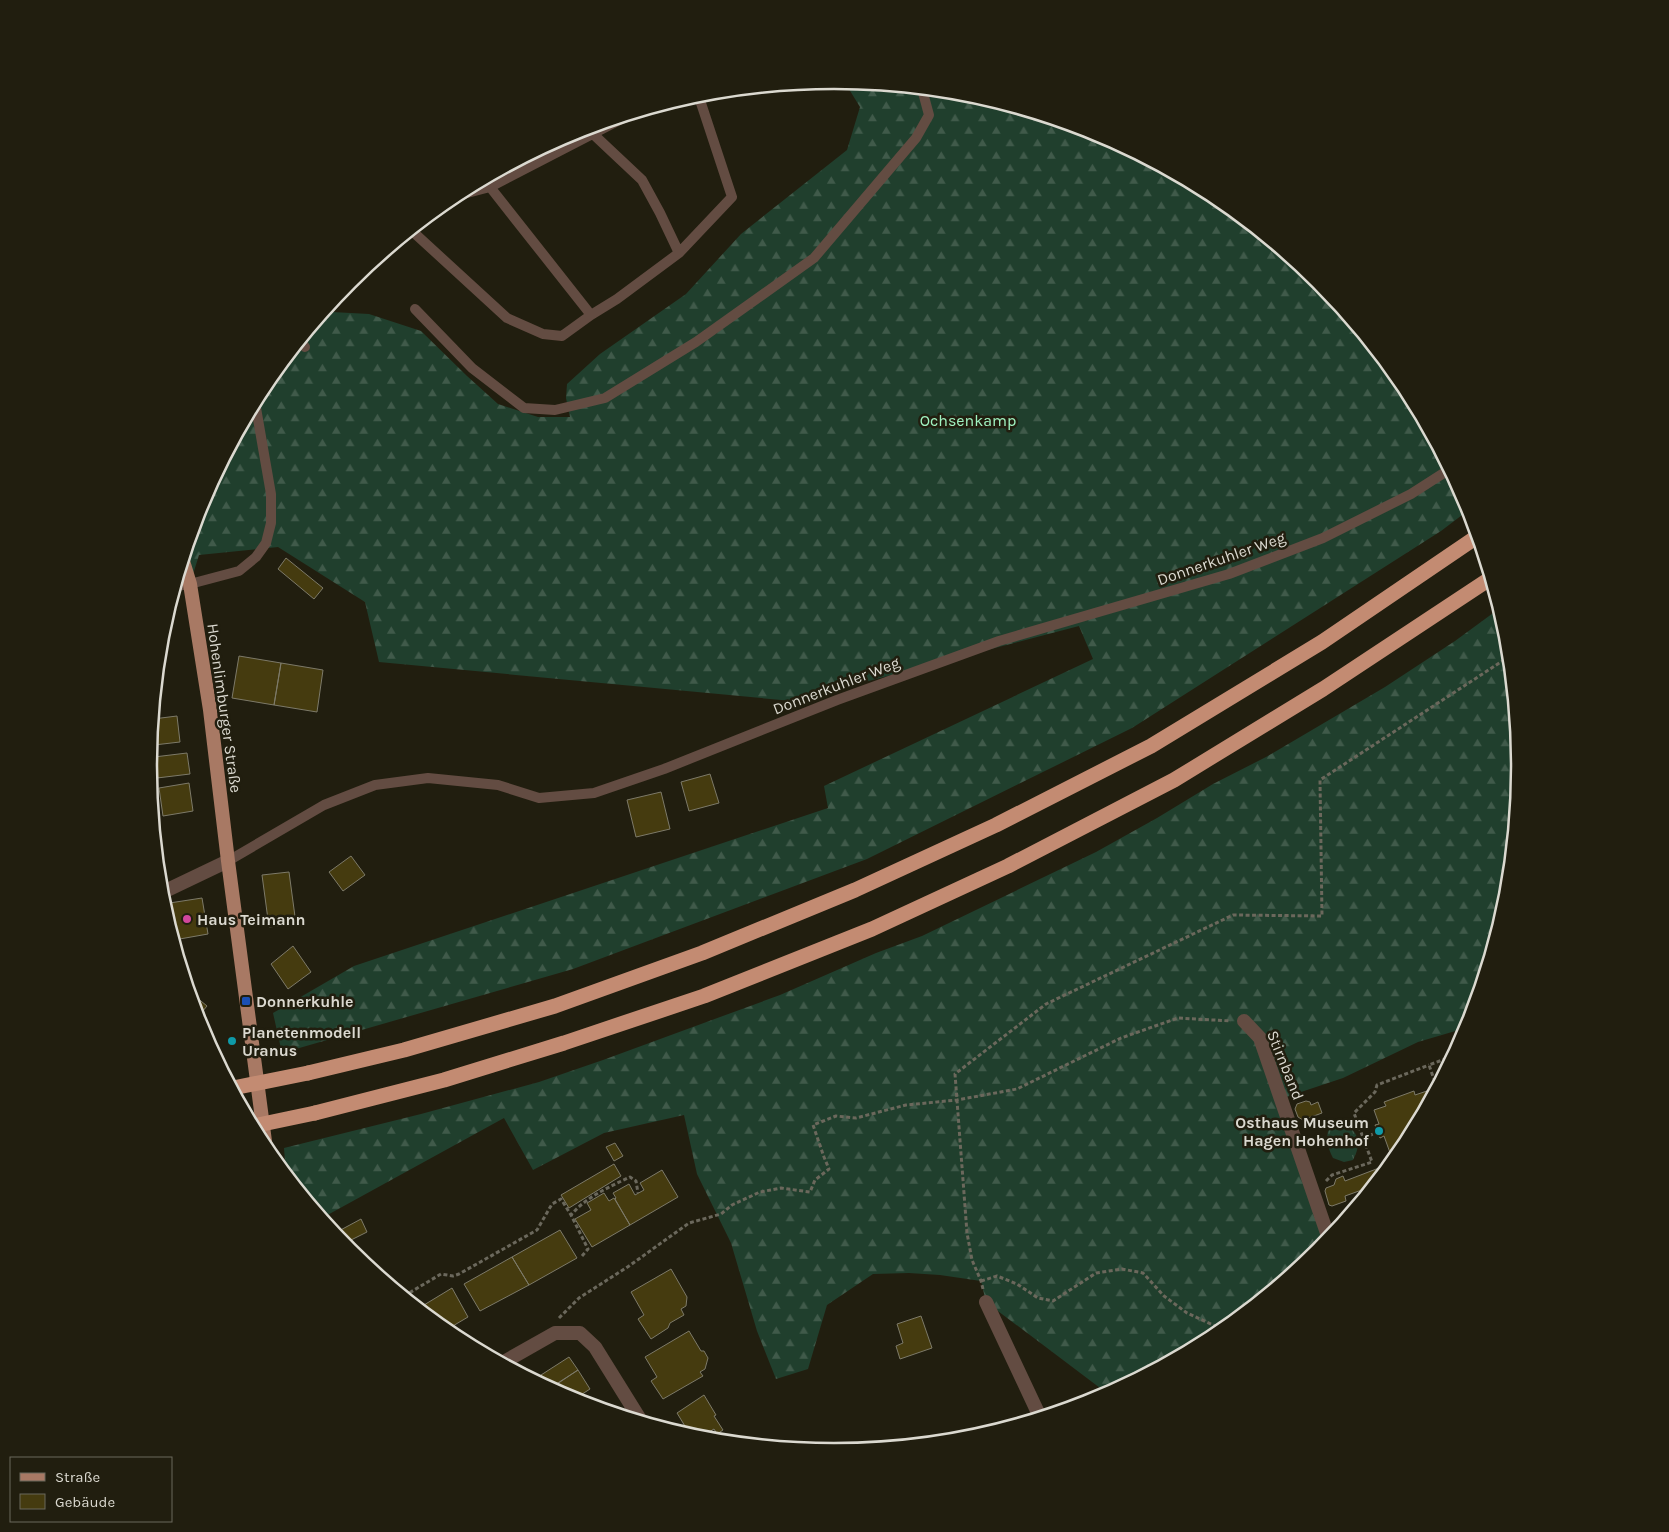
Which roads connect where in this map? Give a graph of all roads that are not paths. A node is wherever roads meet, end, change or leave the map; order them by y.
1 (924, 95) edge
2 (701, 102) edge
3 (594, 133) edge
4 (564, 145) edge
5 (490, 187) junction
6 (479, 190) edge
7 (416, 234) edge
8 (679, 253) junction
9 (415, 309) dead end
10 (591, 314) junction
11 (257, 413) edge
12 (1445, 473) edge
13 (1473, 540) edge
14 (1486, 581) edge
15 (183, 585) edge
16 (228, 861) junction
17 (169, 889) edge
18 (1244, 1021) road end
19 (238, 1087) edge
20 (260, 1125) edge
21 (263, 1130) edge
22 (1327, 1231) edge
23 (984, 1296) road end
24 (508, 1359) edge
25 (1037, 1412) edge
26 (636, 1413) edge

1 - 9 lane
2 - 8 lane
3 - 8 lane
4 - 5 lane
5 - 6 lane
5 - 10 lane
7 - 10 lane
8 - 10 lane
11 - 15 lane
12 - 16 lane, Donnerkuhler Weg
13 - 19 highway, bridge
14 - 20 highway, bridge
15 - 16 main road, Hohenlimburger Straße
16 - 17 street
16 - 21 main road, Hohenlimburger Straße
18 - 22 street, Stirnband
23 - 25 street
24 - 26 street

